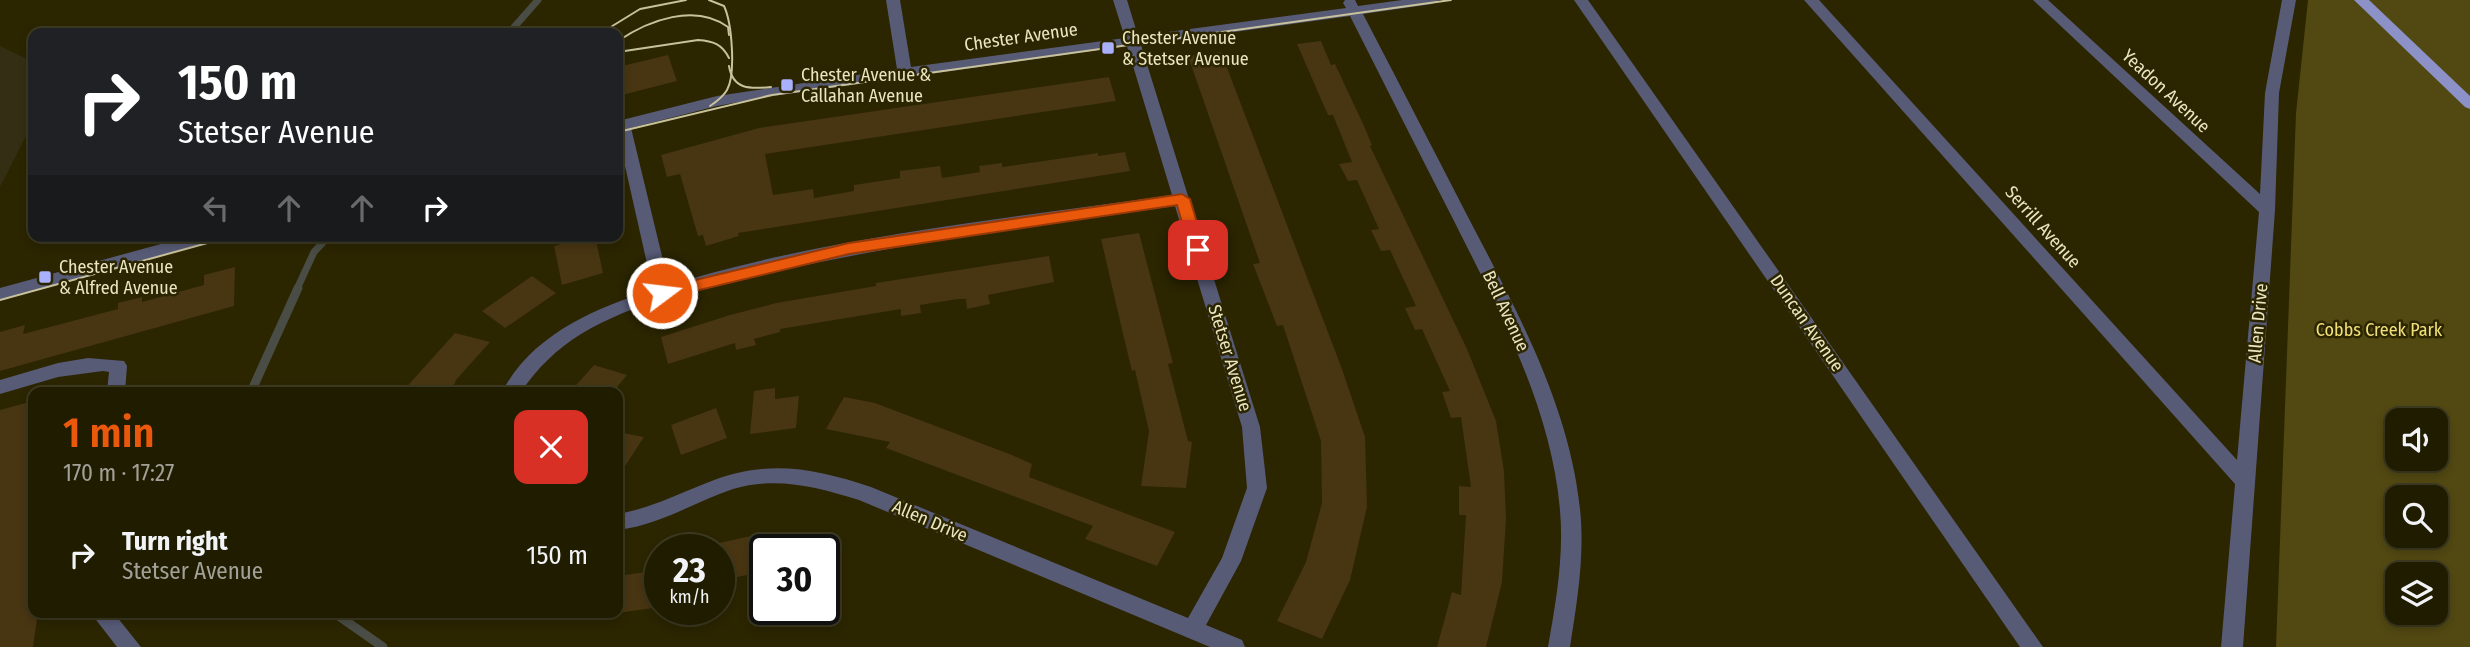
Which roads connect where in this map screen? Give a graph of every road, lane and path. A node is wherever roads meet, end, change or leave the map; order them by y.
1 (893, 0) edge
2 (1120, 0) edge
3 (1432, 0) edge
4 (1581, 0) edge
5 (1811, 0) edge
6 (2040, 0) edge
7 (2289, 0) edge
8 (2361, 0) edge
9 (1351, 5) edge
10 (1132, 42) junction
11 (905, 72) junction
12 (2470, 104) edge
13 (623, 125) edge
14 (623, 134) edge
15 (1182, 199) junction
16 (2267, 210) junction
17 (190, 242) edge
18 (662, 293) junction
19 (0, 294) edge
20 (0, 387) edge
21 (116, 387) edge
22 (515, 387) edge
23 (2245, 481) junction
24 (623, 521) edge
25 (105, 618) edge
26 (1192, 630) junction
27 (130, 647) edge
28 (1234, 647) edge
29 (1559, 647) edge
30 (2032, 647) edge
31 (2232, 647) edge

1 - 11 street
2 - 10 street, Stetser Avenue
3 - 9 street, Chester Avenue
4 - 30 street, Duncan Avenue
5 - 23 street, Serrill Avenue
6 - 16 street, Yeadon Avenue
7 - 16 street, Allen Drive
8 - 12 main road
9 - 10 street, Chester Avenue
9 - 29 street, Bell Avenue
10 - 11 street, Chester Avenue
10 - 15 street, Stetser Avenue
11 - 13 street, Chester Avenue
14 - 18 street
15 - 18 street
15 - 26 street, Stetser Avenue
16 - 23 street, Allen Drive
17 - 19 street
18 - 22 street
20 - 21 street
23 - 31 street, Allen Drive
24 - 26 street, Allen Drive
25 - 27 street
26 - 28 street, Allen Drive

